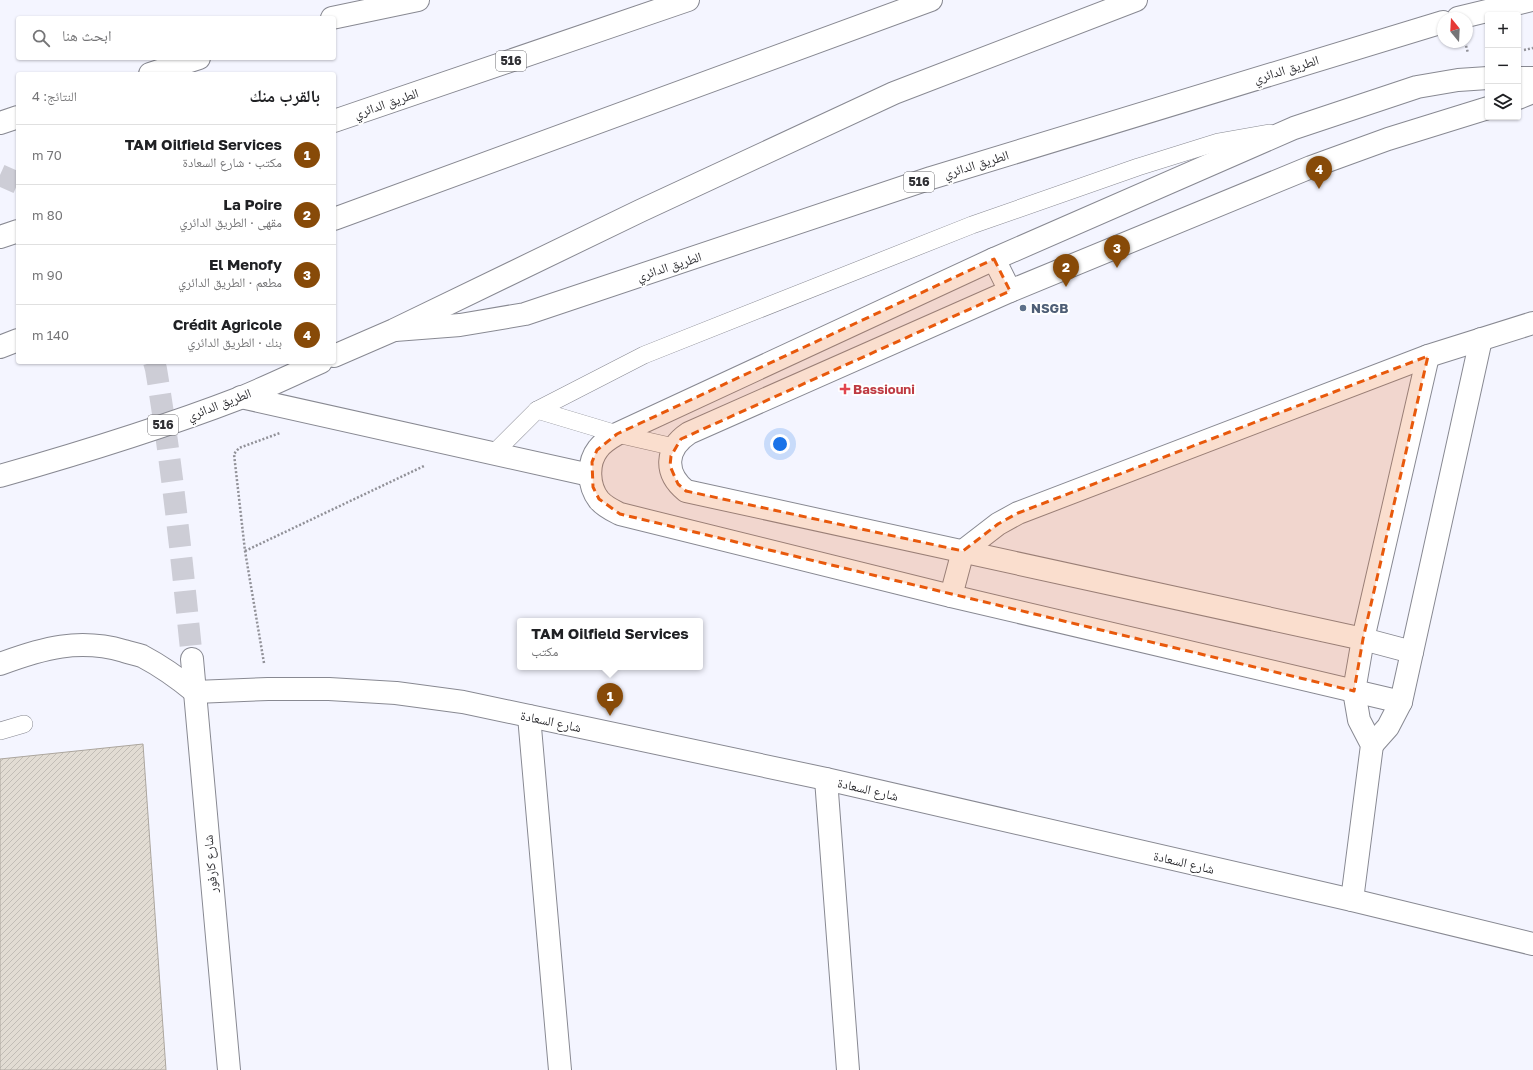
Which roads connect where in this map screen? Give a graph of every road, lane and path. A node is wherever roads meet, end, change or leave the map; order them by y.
1 (418, 0) edge
2 (688, 0) edge
3 (931, 0) edge
4 (1136, 0) edge
5 (1532, 0) edge
6 (1473, 14) edge
7 (336, 17) edge
8 (1437, 24) edge
9 (193, 60) edge
10 (156, 72) edge
11 (1485, 78) edge
12 (1521, 78) edge
13 (1533, 78) edge
14 (1533, 92) edge
15 (1521, 97) edge
16 (1485, 109) edge
17 (16, 118) edge
18 (336, 120) edge
19 (0, 123) edge
20 (1294, 128) junction
21 (336, 218) edge
22 (16, 232) edge
23 (0, 238) edge
24 (994, 259) junction
25 (1010, 292) junction
26 (1533, 323) edge
27 (394, 330) junction
28 (1481, 339) junction
29 (16, 341) edge
30 (0, 347) edge
31 (336, 355) edge
32 (1428, 356) junction
33 (316, 364) edge
34 (241, 397) junction
35 (537, 410) junction
36 (283, 432) dead end
37 (617, 434) junction
38 (674, 447) junction
39 (494, 454) junction
40 (428, 464) dead end
41 (590, 475) junction
42 (3, 476) edge
43 (246, 551) junction
44 (963, 551) junction
45 (951, 596) junction
46 (1363, 639) junction
47 (1412, 652) junction
48 (192, 659) tunnel mouth
49 (0, 664) edge
50 (268, 689) junction
51 (195, 692) junction
52 (1354, 692) junction
53 (1401, 702) junction
54 (529, 716) junction
55 (24, 724) dead end
56 (0, 731) edge
57 (1372, 746) junction
58 (826, 780) junction
59 (1352, 900) junction
60 (1533, 944) edge
61 (229, 1070) edge
62 (560, 1070) edge
63 (848, 1070) edge

1 - 7 main road
2 - 18 main road, الطريق الدائري / 516
3 - 21 main road
4 - 27 main road, الطريق الدائري / 516
5 - 6 main road
8 - 27 main road, الطريق الدائري / 516
9 - 10 main road
11 - 20 main road
12 - 13 main road
14 - 15 main road
16 - 25 main road
17 - 19 main road
20 - 24 main road
20 - 35 lane
22 - 23 main road
24 - 25 main road
24 - 37 main road
25 - 38 main road
26 - 28 main road
27 - 31 main road, الطريق الدائري / 516
28 - 32 main road
28 - 47 main road
29 - 30 main road
32 - 44 main road
32 - 46 main road
33 - 34 main road, الطريق الدائري / 516
34 - 39 main road
34 - 42 main road, الطريق الدائري / 516
35 - 37 lane
35 - 39 lane
36 - 43 path
37 - 38 lane
37 - 41 main road
38 - 44 main road
39 - 41 main road
40 - 43 path
41 - 45 main road
43 - 50 path
44 - 45 main road
44 - 46 main road
45 - 52 main road
46 - 47 main road
46 - 52 main road
47 - 53 main road
48 - 51 main road, شارع كارفور
49 - 51 main road
50 - 51 main road, شارع السعادة
50 - 54 main road, شارع السعادة
51 - 61 main road, شارع كارفور
52 - 53 main road
52 - 57 main road
53 - 57 main road
54 - 58 main road, شارع السعادة
54 - 62 main road
55 - 56 lane
57 - 59 main road
58 - 59 main road, شارع السعادة
58 - 63 main road
59 - 60 main road, شارع السعادة

